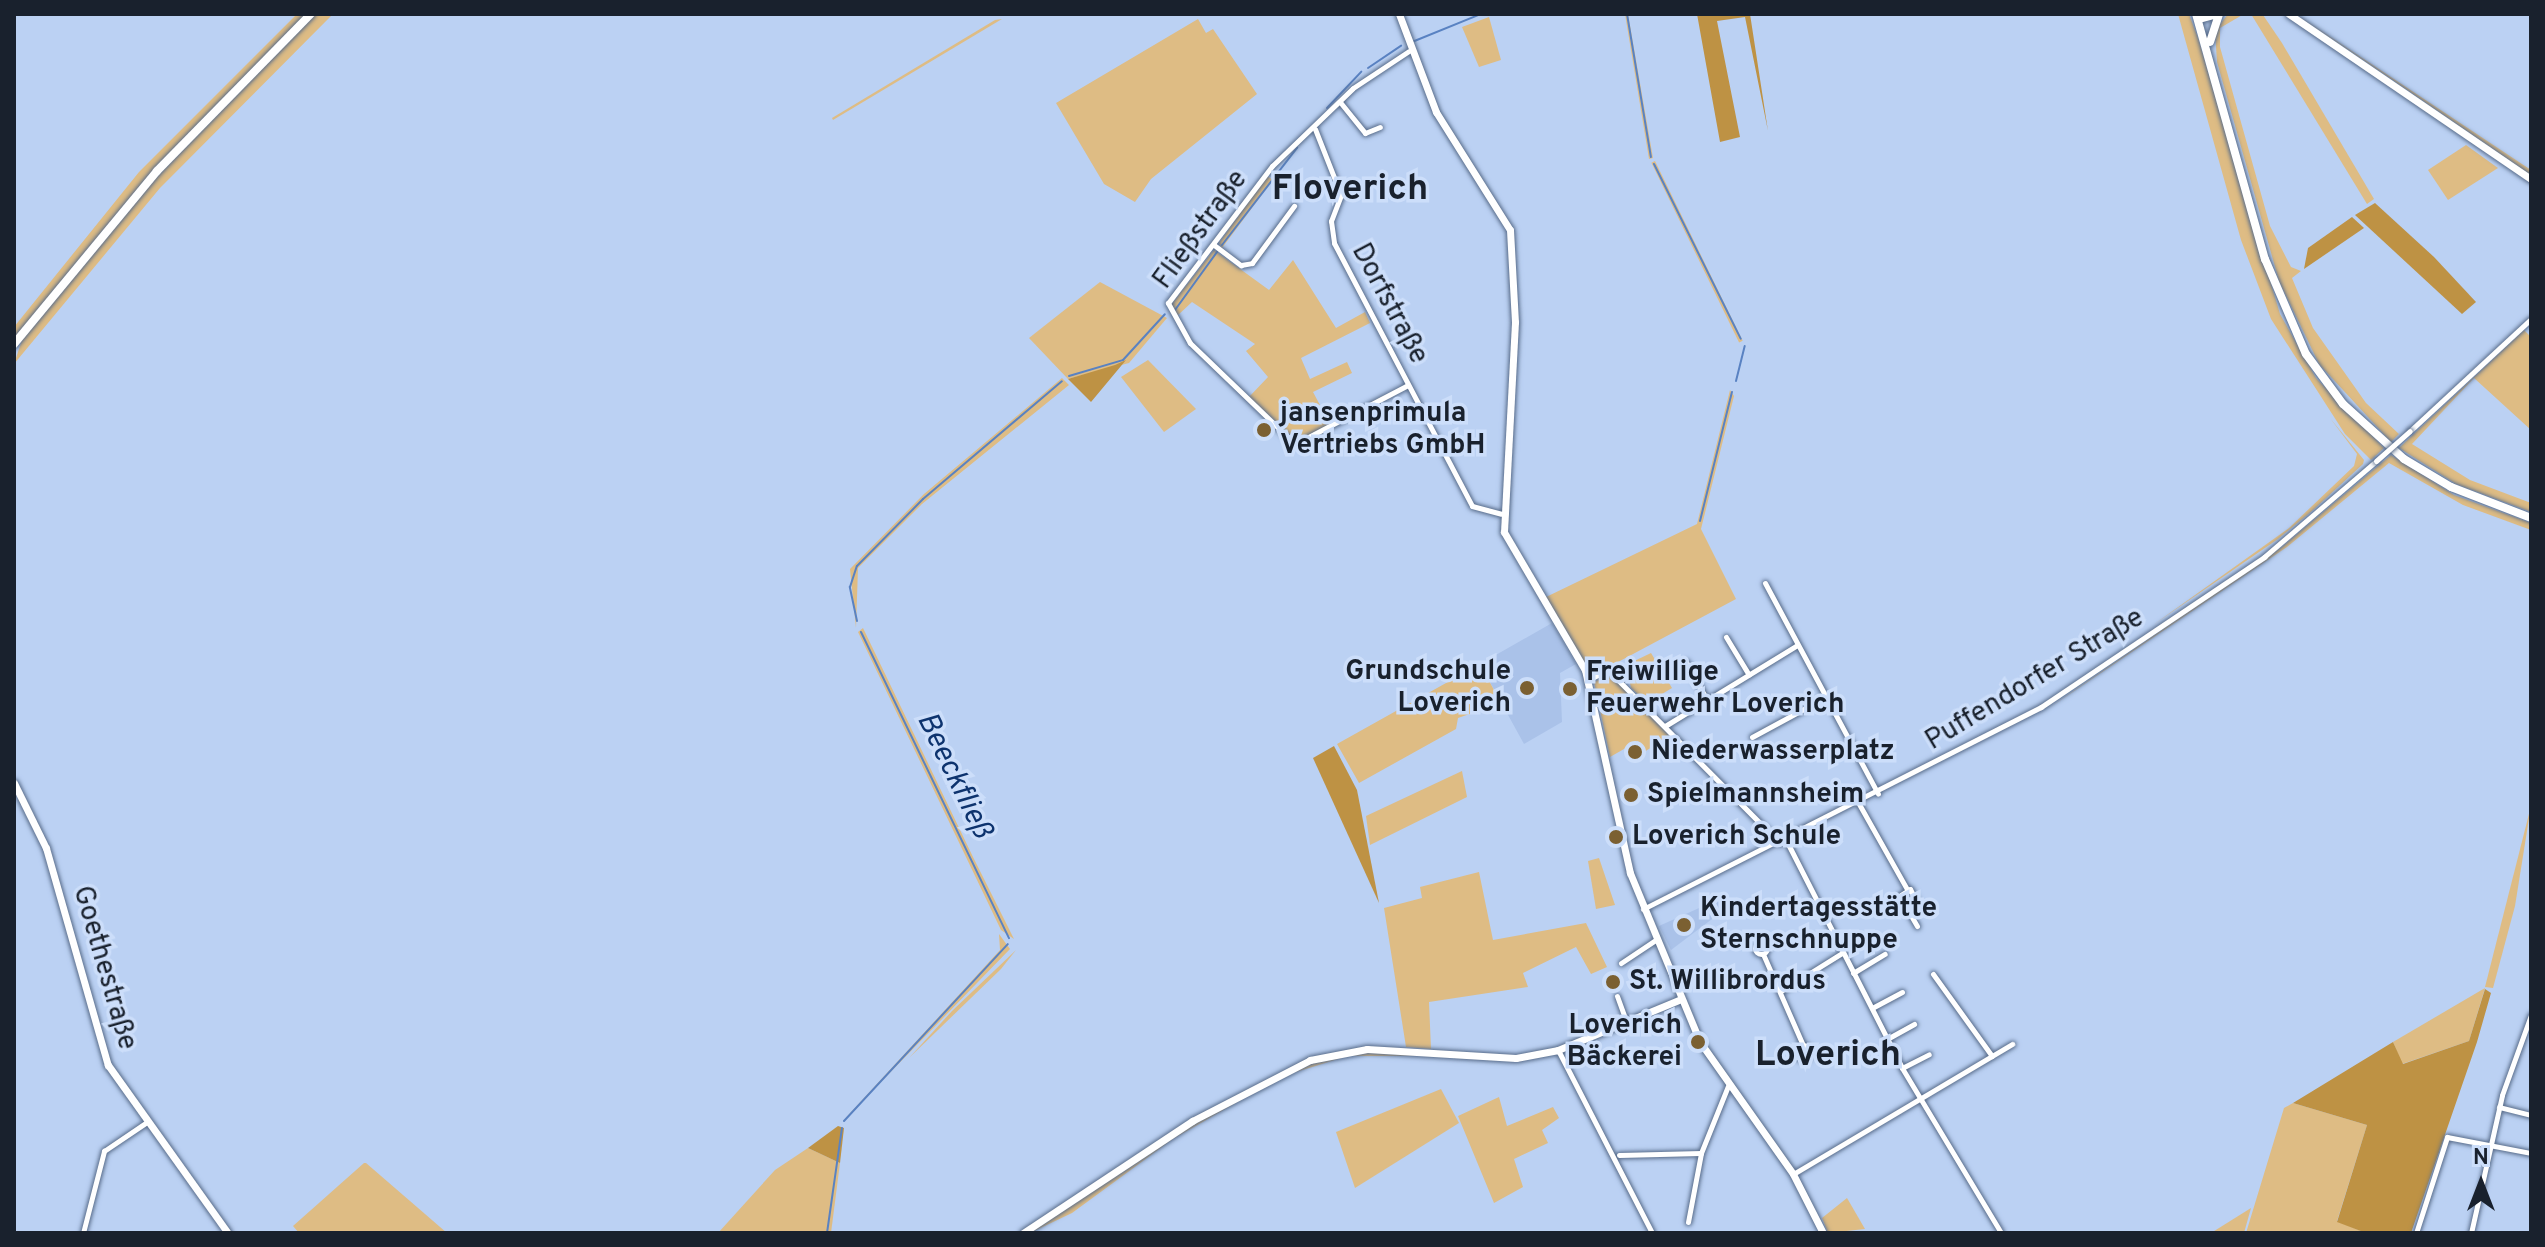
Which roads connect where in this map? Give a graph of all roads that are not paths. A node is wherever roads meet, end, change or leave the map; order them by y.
1 (311, 14) edge
2 (1399, 14) edge
3 (2218, 14) edge
4 (2289, 14) edge
5 (2197, 16) edge
6 (1409, 51) junction
7 (2210, 51) junction
8 (1340, 102) junction
9 (1380, 127) dead end
10 (1315, 129) junction
11 (2531, 179) edge
12 (1294, 206) dead end
13 (1214, 245) junction
14 (2531, 319) edge
15 (14, 344) edge
16 (1408, 385) junction
17 (1501, 514) junction
18 (2531, 518) edge
19 (1765, 583) dead end
20 (1726, 637) dead end
21 (1797, 645) junction
22 (1686, 662) dead end
23 (1749, 675) junction
24 (1587, 680) junction
25 (1826, 697) junction
26 (1707, 700) junction
27 (1665, 726) junction
28 (1752, 737) dead end
29 (14, 783) edge
30 (1878, 794) junction
31 (1859, 804) junction
32 (1783, 842) junction
33 (1908, 891) junction
34 (1906, 907) junction
35 (1643, 909) junction
36 (1917, 926) dead end
37 (1658, 938) junction
38 (1842, 953) junction
39 (1763, 954) dead end
40 (1885, 954) dead end
41 (1621, 963) dead end
42 (1853, 973) junction
43 (1933, 974) dead end
44 (1781, 991) junction
45 (1902, 992) dead end
46 (1617, 996) dead end
47 (1681, 999) junction
48 (1871, 1009) junction
49 (2531, 1015) edge
50 (1626, 1021) junction
51 (1914, 1024) dead end
52 (1887, 1039) junction
53 (2012, 1044) dead end
54 (1803, 1045) dead end
55 (1558, 1050) junction
56 (1929, 1054) dead end
57 (1992, 1056) junction
58 (1902, 1068) junction
59 (1728, 1086) junction
60 (1919, 1099) junction
61 (2499, 1107) junction
62 (2531, 1115) edge
63 (147, 1122) junction
64 (2491, 1147) junction
65 (1701, 1153) junction
66 (2531, 1153) edge
67 (1618, 1155) junction
68 (1793, 1174) junction
69 (1688, 1222) dead end
70 (83, 1233) edge
71 (228, 1233) edge
72 (1023, 1233) edge
73 (1652, 1233) edge
74 (1823, 1233) edge
75 (2001, 1233) edge
76 (2416, 1233) edge
77 (2471, 1233) edge

1 - 15 main road
2 - 6 street
3 - 5 street
3 - 7 main road
4 - 11 street
5 - 7 main road
6 - 8 street, Fließstraße
6 - 17 street
7 - 18 main road
8 - 9 street
8 - 10 street, Fließstraße
10 - 13 street, Fließstraße
10 - 16 street, Dorfstraße
12 - 13 street
13 - 16 street, Fließstraße
14 - 30 street, Puffendorfer Straße, bridge
16 - 17 street, Dorfstraße
17 - 24 street
19 - 21 street
20 - 23 street
21 - 23 street
21 - 25 street
22 - 26 street
23 - 26 street
24 - 27 street
24 - 35 street
25 - 28 street
25 - 30 street
26 - 27 street
27 - 32 street
29 - 63 street, Goethestraße
30 - 31 street, Puffendorfer Straße
31 - 32 street, Puffendorfer Straße
31 - 33 street
32 - 35 street, Puffendorfer Straße
32 - 38 street
33 - 34 street
33 - 34 street
34 - 36 street
35 - 37 street
37 - 41 street
37 - 47 street
38 - 42 street
38 - 44 street
39 - 44 street
40 - 42 street
42 - 48 street
43 - 57 street
44 - 54 street
45 - 48 street
46 - 50 street
47 - 50 street
47 - 59 street
48 - 52 street
49 - 61 street
50 - 55 street
51 - 52 street
52 - 58 street
53 - 57 street
55 - 67 street
55 - 72 street
56 - 58 street
57 - 60 street
58 - 60 street
59 - 65 street
59 - 68 street
60 - 68 street
60 - 75 street
61 - 62 street
61 - 64 street
63 - 70 street
63 - 71 street, Goethestraße
64 - 66 street
64 - 76 street
64 - 77 street
65 - 67 street
65 - 69 street
67 - 73 street
68 - 74 street

